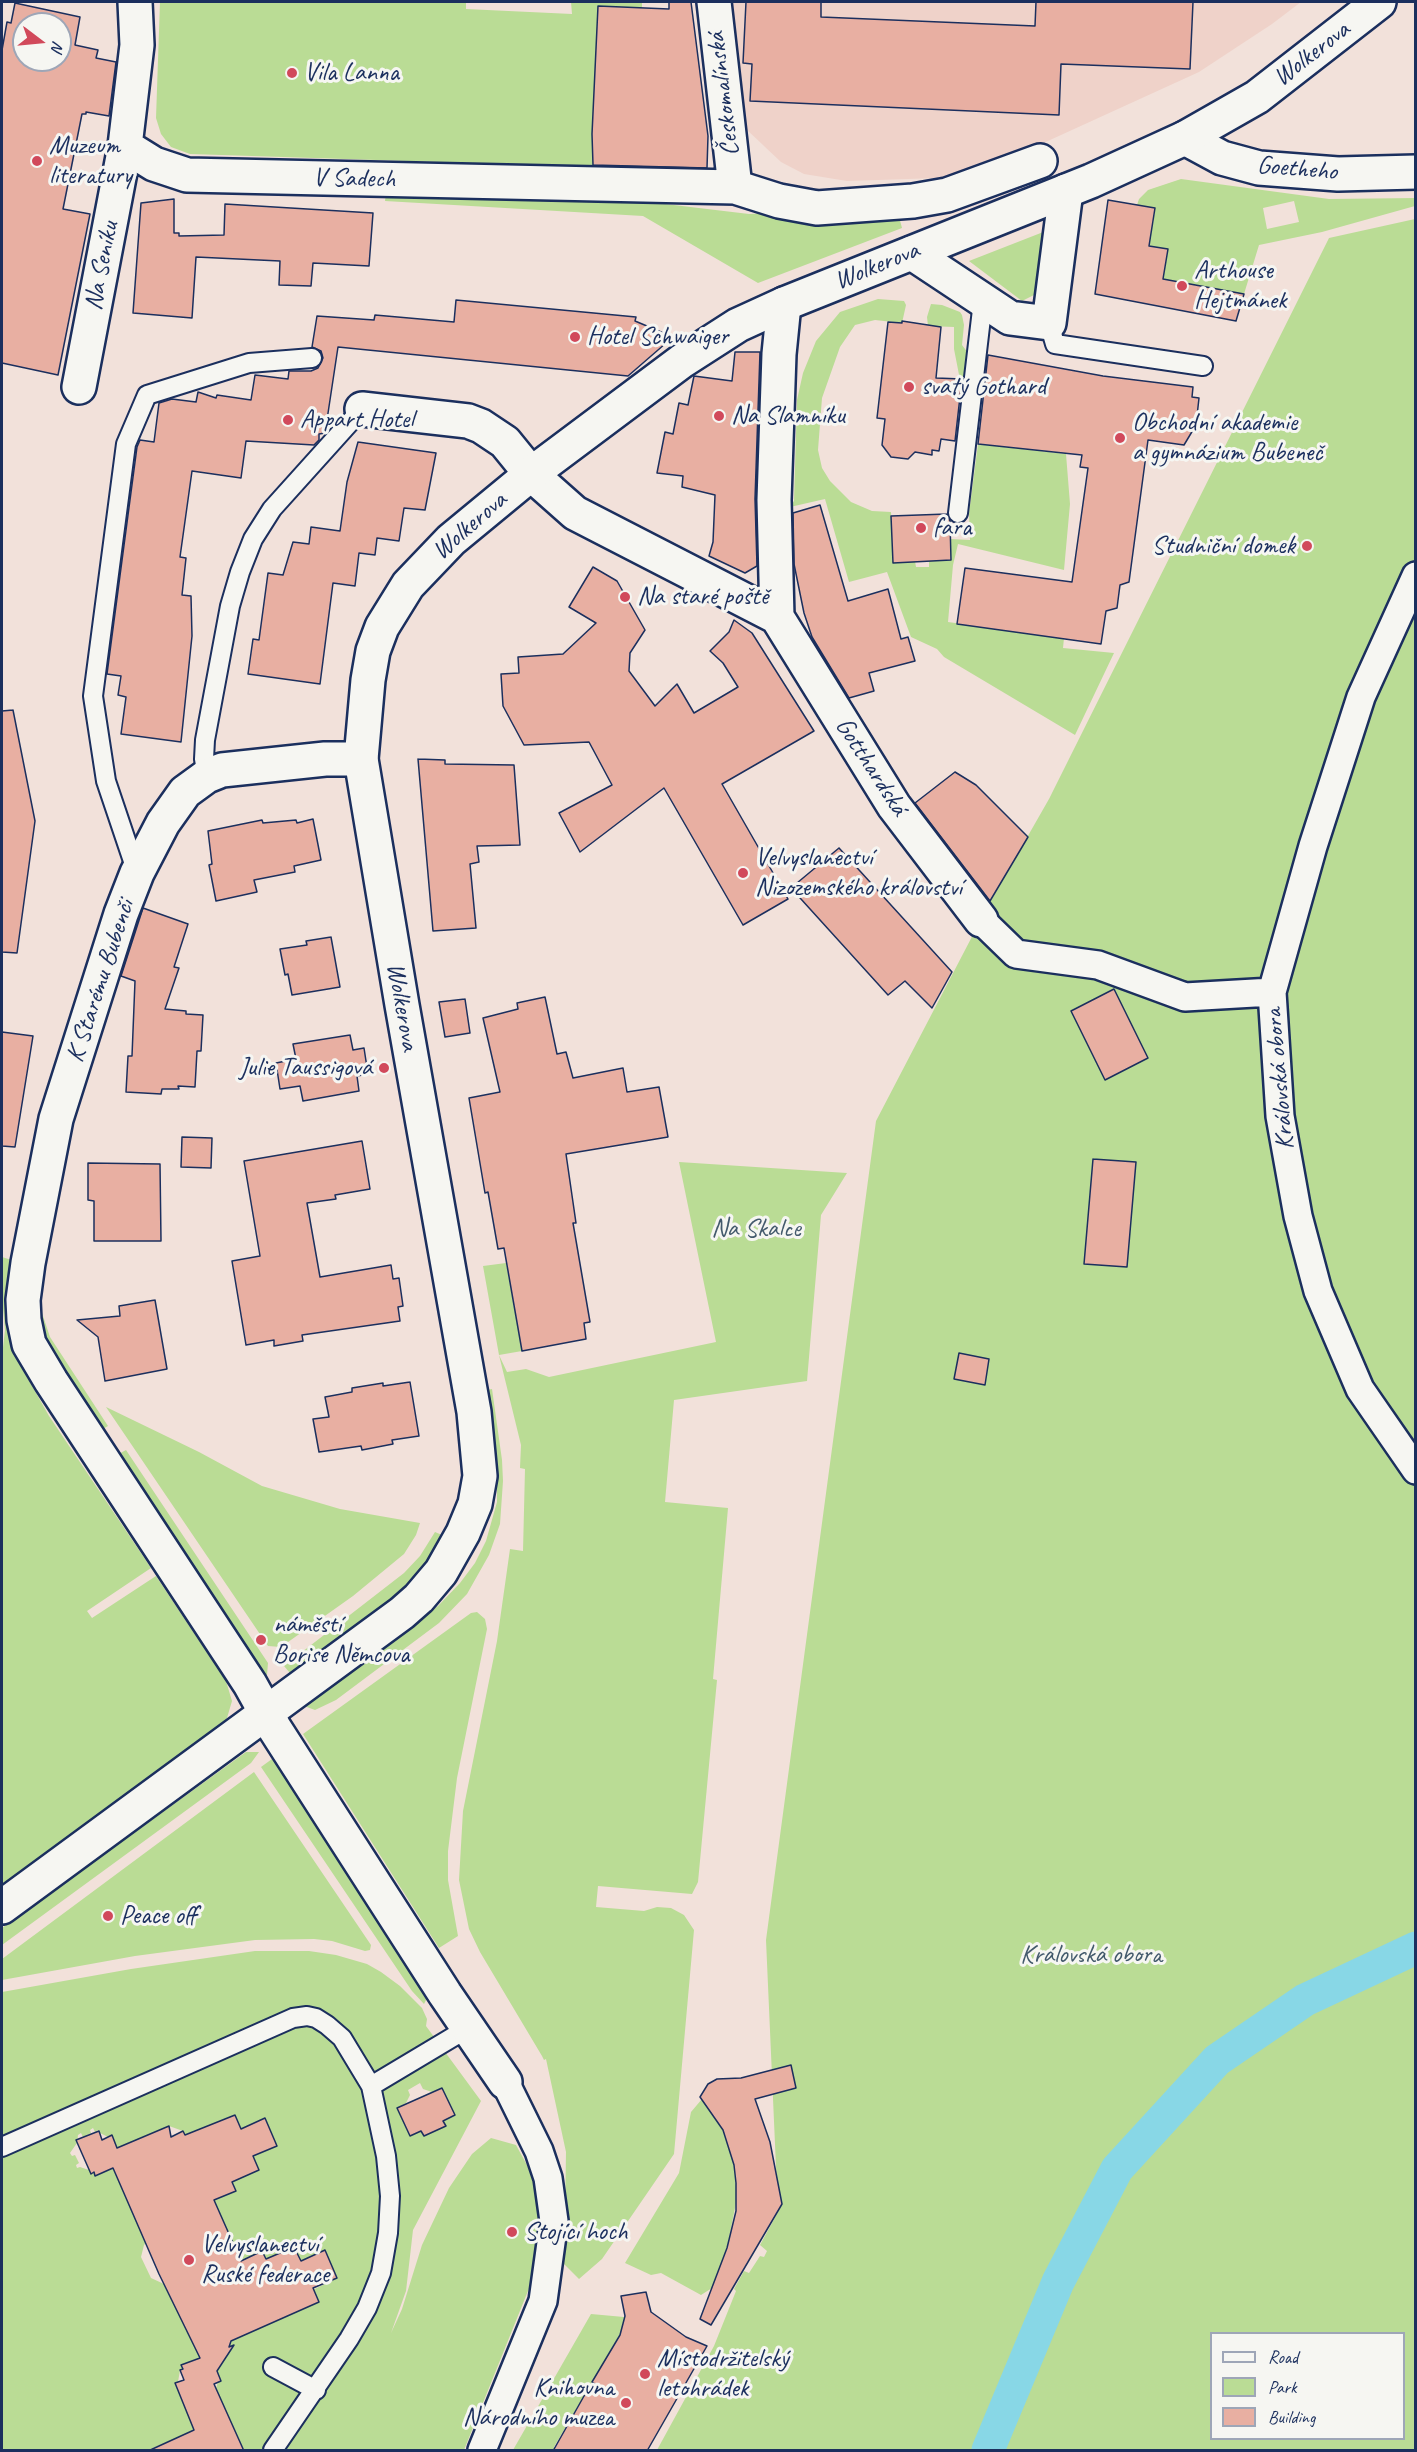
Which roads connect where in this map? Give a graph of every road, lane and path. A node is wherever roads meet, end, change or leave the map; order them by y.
1 (135, 2) edge
2 (714, 2) edge
3 (1379, 2) edge
4 (1185, 138) junction
5 (125, 146) junction
6 (1040, 161) dead end
7 (1416, 172) edge
8 (735, 187) junction
9 (1066, 191) junction
10 (912, 253) junction
11 (983, 301) junction
12 (784, 304) junction
13 (1049, 323) junction
14 (312, 358) dead end
15 (1203, 366) dead end
16 (79, 387) dead end
17 (363, 409) joint
18 (531, 474) junction
19 (958, 513) dead end
20 (1416, 576) edge
21 (777, 617) junction
22 (361, 759) junction
23 (207, 776) junction
24 (137, 873) junction
25 (981, 920) joint
26 (1272, 992) junction
27 (1416, 1470) edge
28 (266, 1714) junction
29 (2, 1907) edge
30 (468, 2028) junction
31 (505, 2082) joint
32 (371, 2086) junction
33 (2, 2147) edge
34 (273, 2367) dead end
35 (316, 2390) junction
36 (273, 2451) edge
37 (482, 2451) edge

1 - 5 street
2 - 8 street, Českomalínská
3 - 4 street, Wolkerova
4 - 7 street, Goetheho
4 - 9 street, Wolkerova
5 - 8 street, V Sadech
5 - 16 street, Na Seníku
6 - 8 street, V Sadech
9 - 10 street, Wolkerova
9 - 13 street
10 - 11 street
10 - 12 street, Wolkerova
11 - 13 street
11 - 19 lane
12 - 18 street, Wolkerova
12 - 21 street
13 - 15 lane
14 - 24 lane
17 - 18 street
17 - 23 lane
18 - 21 street
18 - 22 street, Wolkerova
20 - 26 street, Královská obora
21 - 25 street, Gotthardská
22 - 23 street, K Starému Bubenči
22 - 28 street, Wolkerova
23 - 24 street, K Starému Bubenči
24 - 28 street, K Starému Bubenči
25 - 26 street, Gotthardská
26 - 27 street, Královská obora
28 - 29 street
28 - 30 street
30 - 31 street
30 - 32 lane
31 - 37 street
32 - 33 lane
32 - 35 lane
34 - 35 lane
35 - 36 lane

